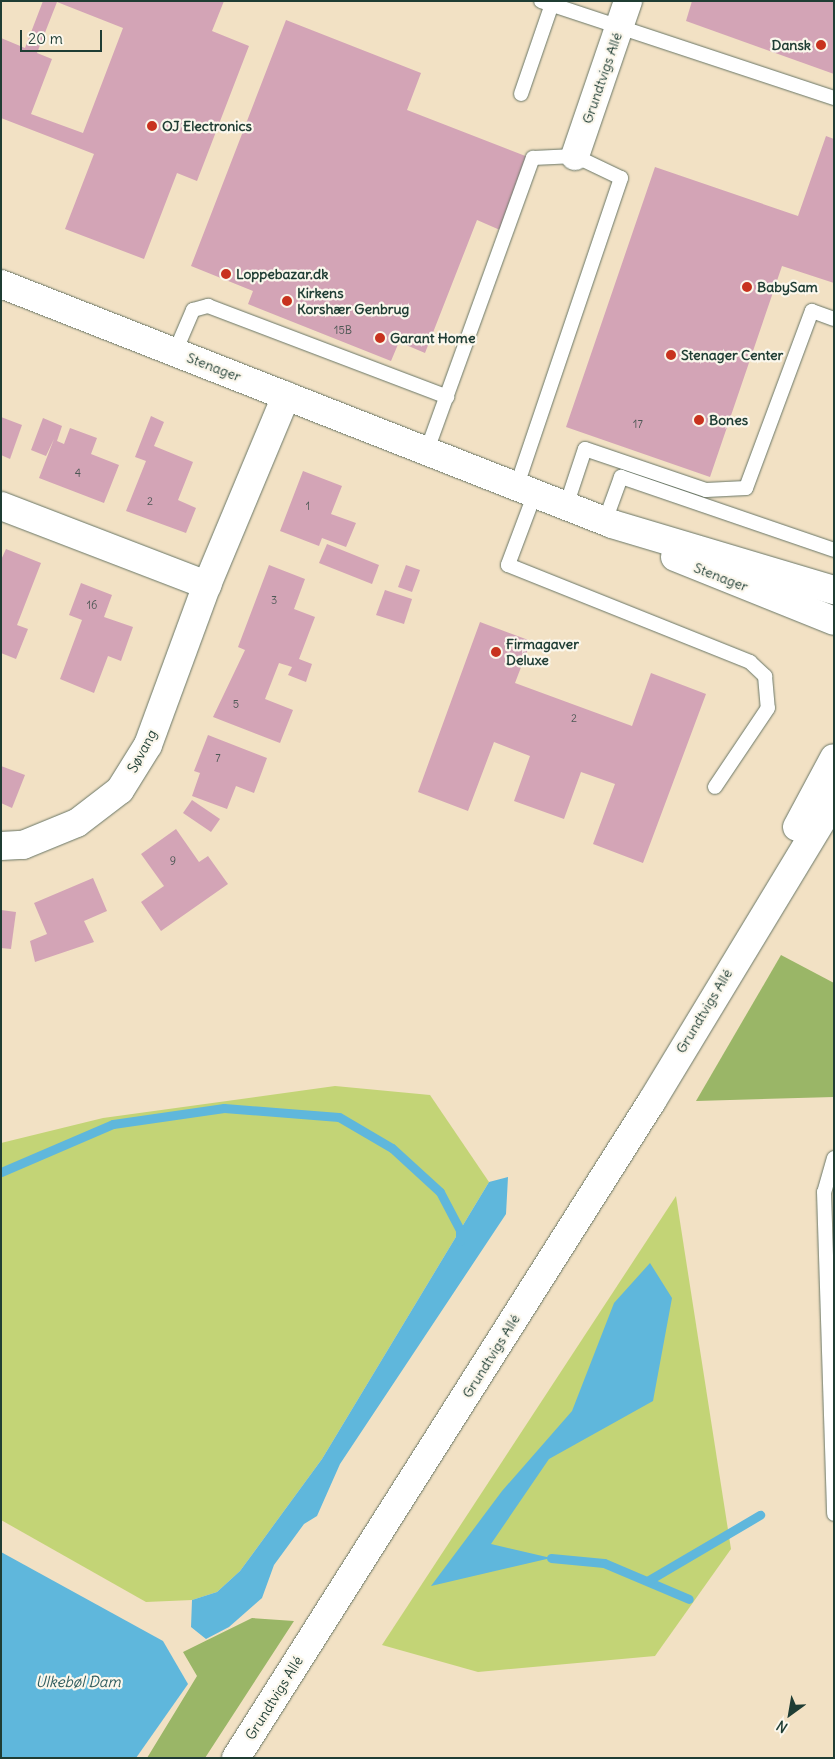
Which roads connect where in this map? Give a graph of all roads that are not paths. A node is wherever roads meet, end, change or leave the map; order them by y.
1 (628, 1) edge
2 (549, 3) edge
3 (619, 29) junction
4 (521, 94) dead end
5 (834, 98) edge
6 (575, 156) junction
7 (1, 284) edge
8 (834, 319) edge
9 (175, 352) junction
10 (286, 396) junction
11 (447, 396) junction
12 (426, 453) junction
13 (526, 490) junction
14 (1, 506) edge
15 (566, 506) junction
16 (609, 522) junction
17 (834, 550) edge
18 (207, 585) junction
19 (834, 590) edge
20 (834, 621) edge
21 (834, 758) edge
22 (715, 787) dead end
23 (834, 800) edge
24 (1, 846) edge
25 (740, 950) junction
26 (834, 1158) edge
27 (834, 1514) edge
28 (236, 1758) edge

1 - 3 street, Grundtvigs Allé
2 - 3 lane
2 - 4 lane
3 - 5 lane
3 - 6 street, Grundtvigs Allé
6 - 11 lane
6 - 13 lane
7 - 9 street, Stenager
8 - 15 lane
9 - 10 street, Stenager
9 - 11 lane
10 - 12 street, Stenager
10 - 18 street, Søvang
11 - 12 lane
12 - 13 street, Stenager
13 - 15 street, Stenager
13 - 22 lane
14 - 18 street
15 - 16 street, Stenager
16 - 17 lane
16 - 19 street, Stenager
16 - 20 street, Stenager
18 - 24 street, Søvang
21 - 25 street, Grundtvigs Allé
23 - 25 street, Grundtvigs Allé
25 - 28 street, Grundtvigs Allé
26 - 27 lane

